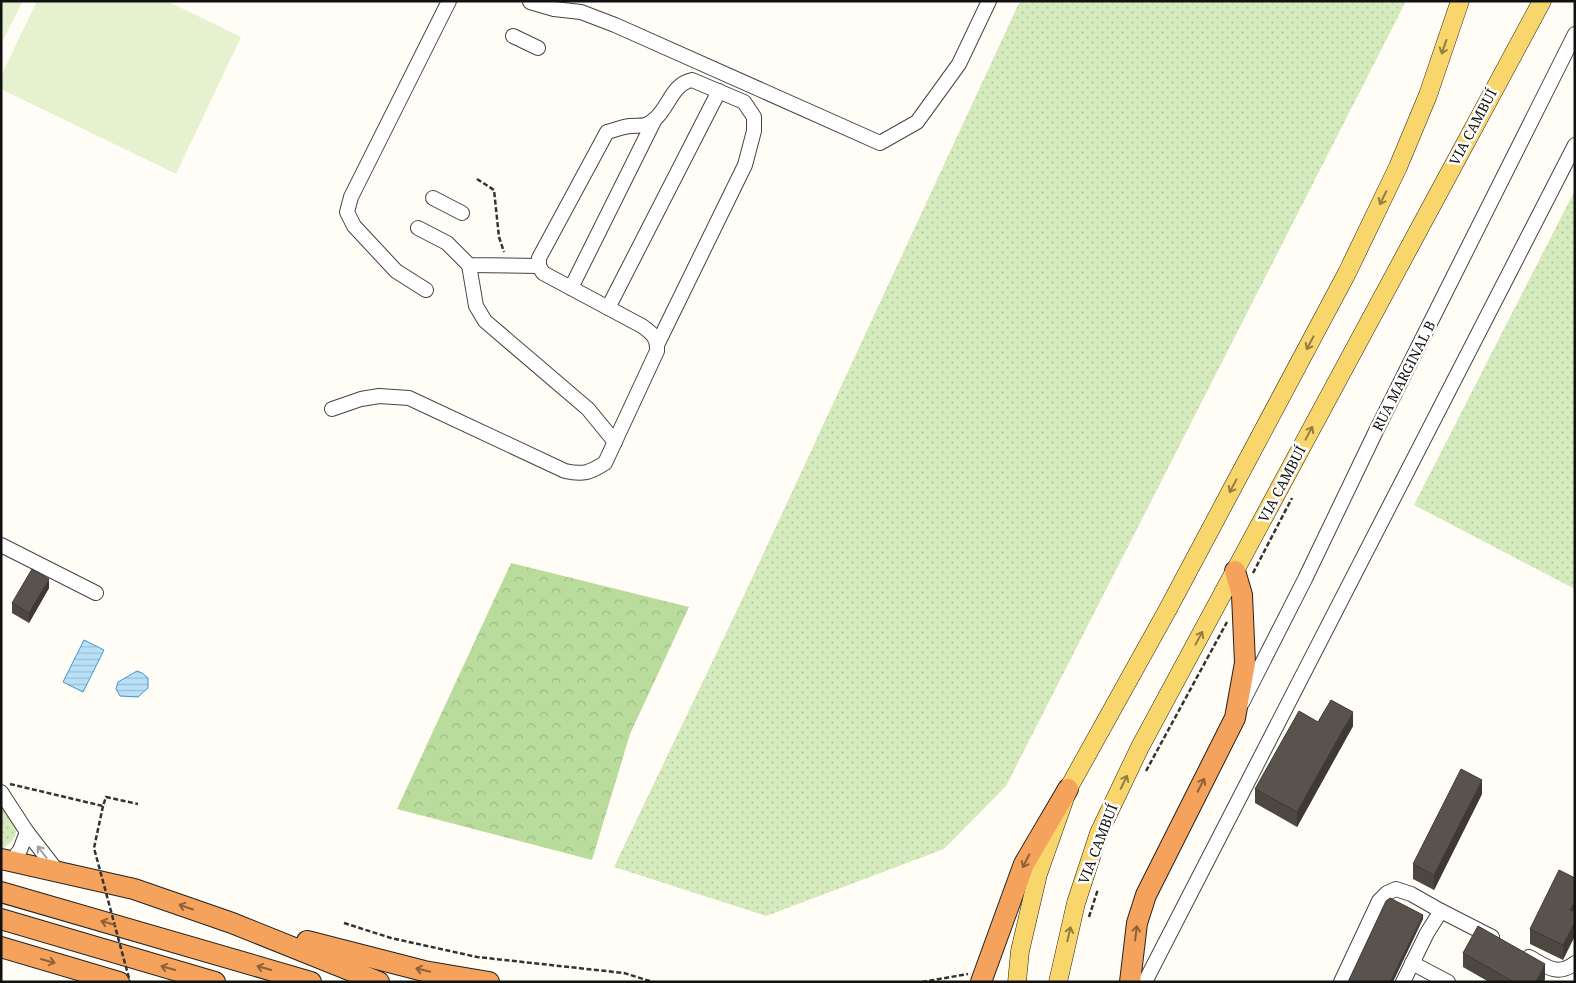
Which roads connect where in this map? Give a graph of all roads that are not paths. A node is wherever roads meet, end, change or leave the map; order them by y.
1 (449, 1) edge
2 (989, 1) edge
3 (1460, 1) edge
4 (1542, 1) edge
5 (530, 2) edge
6 (1575, 34) edge
7 (513, 36) dead end
8 (538, 48) dead end
9 (719, 91) junction
10 (655, 119) junction
11 (1575, 145) edge
12 (433, 198) dead end
13 (462, 213) dead end
14 (418, 228) dead end
15 (468, 265) junction
16 (539, 266) junction
17 (571, 288) junction
18 (426, 290) dead end
19 (608, 308) junction
20 (658, 343) junction
21 (332, 409) dead end
22 (615, 442) junction
23 (1, 545) edge
24 (1235, 571) junction
25 (96, 592) dead end
26 (1235, 718) junction
27 (1068, 789) junction
28 (1, 792) edge
29 (27, 832) junction
30 (6, 860) edge
31 (58, 872) junction
32 (1, 892) edge
33 (1441, 911) junction
34 (1, 919) edge
35 (232, 923) junction
36 (1503, 943) edge
37 (1, 947) edge
38 (1520, 952) edge
39 (1412, 963) junction
40 (1575, 963) edge
41 (982, 977) edge
42 (119, 982) edge
43 (215, 982) edge
44 (311, 982) edge
45 (379, 982) edge
46 (489, 982) edge
47 (1017, 982) edge
48 (1058, 982) edge
49 (1130, 982) edge
50 (1145, 982) edge
51 (1341, 982) edge
52 (1403, 982) edge
53 (1448, 982) edge

1 - 18 street
2 - 5 street
3 -> 27 main road
24 -> 4 main road, VIA CAMBUÍ
6 - 26 street, RUA MARGINAL B
7 - 8 street
9 - 10 street
9 - 19 street
9 - 20 street
10 - 16 street
10 - 17 street
11 - 50 street
12 - 13 street
14 - 15 street
15 - 16 street
15 - 22 street
16 - 17 street
17 - 19 street
19 - 20 street
20 - 22 street
21 - 22 street
23 - 25 street
24 - 26 highway
48 -> 24 main road, VIA CAMBUÍ
49 -> 26 highway
27 -> 41 highway
27 - 47 main road
28 - 29 street
29 - 30 street
31 -> 29 street
30 - 31 highway
35 -> 31 highway
44 -> 32 highway
33 - 36 street
33 - 39 street
33 - 51 street
43 -> 34 highway
35 - 45 highway
46 -> 35 highway
37 -> 42 highway
38 - 40 street
39 - 52 street
39 - 53 street

